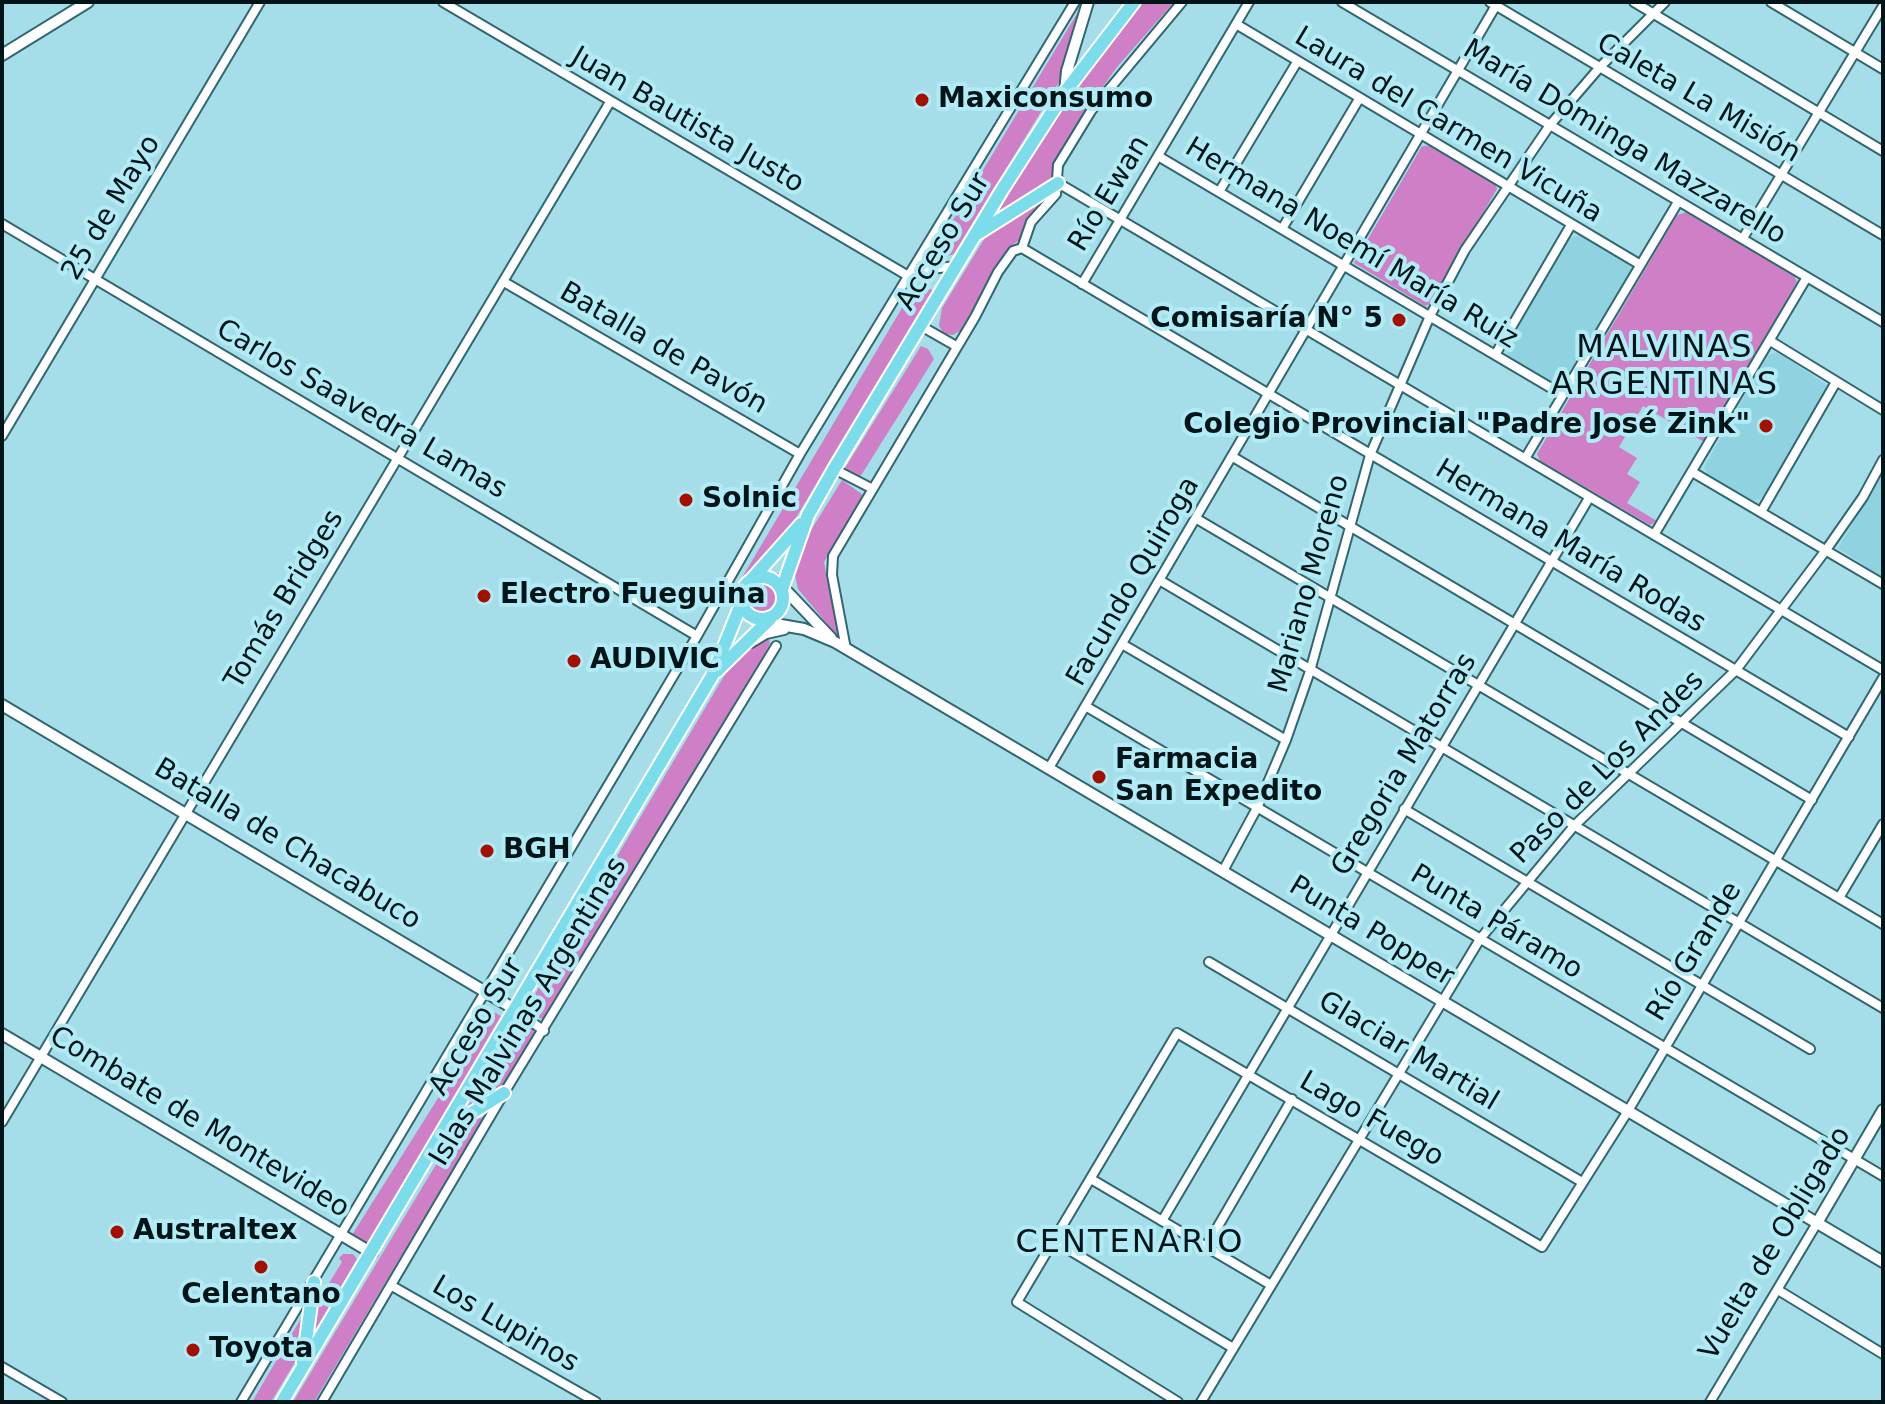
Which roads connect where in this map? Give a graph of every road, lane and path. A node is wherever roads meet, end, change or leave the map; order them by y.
1 (88, 2) edge
2 (260, 2) edge
3 (443, 2) edge
4 (1075, 2) edge
5 (1088, 2) edge
6 (1134, 2) edge
7 (1182, 2) edge
8 (1249, 2) edge
9 (1342, 2) edge
10 (1634, 2) edge
11 (1665, 2) edge
12 (1771, 2) edge
13 (1495, 3) edge
14 (1883, 6) edge
15 (1653, 12) junction
16 (1236, 24) junction
17 (1857, 54) junction
18 (2, 55) edge
19 (1297, 62) junction
20 (1600, 67) junction
21 (1883, 69) edge
22 (1459, 70) junction
23 (1065, 92) junction
24 (1359, 99) junction
25 (610, 102) junction
26 (1818, 112) junction
27 (1550, 125) junction
28 (1422, 136) junction
29 (1883, 151) edge
30 (1158, 156) junction
31 (1782, 174) junction
32 (1058, 183) junction
33 (1507, 186) junction
34 (1219, 192) junction
35 (1678, 202) junction
36 (1121, 219) junction
37 (2, 224) edge
38 (1571, 225) junction
39 (1282, 229) junction
40 (1883, 235) edge
41 (974, 236) junction
42 (1743, 238) junction
43 (1022, 248) junction
44 (1639, 264) junction
45 (957, 266) junction
46 (1345, 266) junction
47 (912, 274) junction
48 (1807, 277) junction
49 (95, 280) junction
50 (504, 282) junction
51 (1082, 284) junction
52 (1430, 316) junction
53 (1883, 322) edge
54 (921, 326) junction
55 (1306, 329) junction
56 (1772, 342) junction
57 (956, 346) junction
58 (1495, 355) junction
59 (1836, 382) junction
60 (1399, 384) junction
61 (1269, 394) junction
62 (1563, 395) junction
63 (1883, 410) edge
64 (2, 436) edge
65 (397, 454) junction
66 (800, 454) junction
67 (1370, 455) junction
68 (1233, 457) junction
69 (1526, 457) junction
70 (1883, 460) edge
71 (834, 469) junction
72 (1694, 473) junction
73 (871, 488) junction
74 (1589, 498) junction
75 (1761, 512) junction
76 (808, 515) junction
77 (1197, 519) junction
78 (1351, 526) junction
79 (1654, 535) junction
80 (1826, 550) junction
81 (1552, 561) junction
82 (750, 581) junction
83 (1161, 581) junction
84 (1883, 584) edge
85 (781, 585) junction
86 (1332, 598) junction
87 (742, 602) junction
88 (1782, 613) junction
89 (765, 621) junction
90 (1515, 623) junction
91 (804, 629) junction
92 (697, 636) junction
93 (835, 642) junction
94 (1122, 644) junction
95 (776, 646) dead end
96 (846, 649) junction
97 (733, 654) junction
98 (1736, 670) junction
99 (1883, 670) edge
100 (1310, 671) junction
101 (712, 676) junction
102 (1883, 678) edge
103 (1478, 685) junction
104 (2, 705) edge
105 (1087, 707) junction
106 (1685, 723) junction
107 (1849, 737) junction
108 (1286, 740) junction
109 (1440, 749) junction
110 (1049, 768) junction
111 (1629, 775) junction
112 (1812, 800) junction
113 (1258, 806) junction
114 (1404, 809) junction
115 (186, 812) junction
116 (1883, 824) edge
117 (1574, 826) junction
118 (1776, 861) junction
119 (1223, 871) junction
120 (1367, 872) junction
121 (1526, 882) junction
122 (1839, 898) junction
123 (1737, 922) junction
124 (1883, 924) edge
125 (1330, 935) junction
126 (1480, 939) junction
127 (1209, 962) dead end
128 (1701, 985) junction
129 (485, 991) junction
130 (1440, 1000) junction
131 (1288, 1006) junction
132 (1883, 1008) edge
133 (516, 1010) junction
134 (544, 1031) junction
135 (2, 1034) edge
136 (1664, 1047) junction
137 (1810, 1049) dead end
138 (41, 1056) junction
139 (1397, 1071) junction
140 (1249, 1074) junction
141 (504, 1093) junction
142 (1292, 1099) junction
143 (1883, 1110) edge
144 (1628, 1111) junction
145 (2, 1122) edge
146 (443, 1130) junction
147 (1359, 1138) junction
148 (1854, 1160) junction
149 (1883, 1176) edge
150 (1091, 1179) junction
151 (1582, 1182) junction
152 (1162, 1221) junction
153 (1817, 1223) junction
154 (340, 1234) junction
155 (1056, 1242) junction
156 (1206, 1247) junction
157 (1542, 1247) joint
158 (372, 1253) junction
159 (1883, 1262) edge
160 (314, 1282) junction
161 (1271, 1285) junction
162 (392, 1286) junction
163 (1778, 1290) junction
164 (1233, 1348) junction
165 (1883, 1354) edge
166 (2, 1367) edge
167 (302, 1369) junction
168 (62, 1402) edge
169 (241, 1402) edge
170 (282, 1402) edge
171 (322, 1402) edge
172 (596, 1402) edge
173 (1178, 1402) edge
174 (1201, 1402) edge
175 (1710, 1402) edge

1 - 18 street
2 - 49 street, 25 de Mayo
3 - 25 street, Juan Bautista Justo
4 - 47 street, Islas Malvinas Argentinas
5 - 23 street
6 - 23 main road, Acceso Sur
7 - 32 street
8 - 16 street, Río Ewan
9 - 22 street, María Dominga Mazzarello
10 - 15 street
11 - 15 street, Mariano Moreno
12 - 17 street
13 - 20 street, Caleta La Misión
13 - 22 street, Facundo Quiroga
14 - 17 street
15 - 20 street, Mariano Moreno
15 - 26 street
16 - 19 street, Laura del Carmen Vicuña
16 - 30 street, Río Ewan
17 - 21 street
17 - 26 street
19 - 24 street, Laura del Carmen Vicuña
19 - 34 street
20 - 27 street, Mariano Moreno
20 - 31 street, Caleta La Misión
22 - 27 street, María Dominga Mazzarello
22 - 28 street, Facundo Quiroga
23 - 41 main road, Acceso Sur
24 - 28 street, Laura del Carmen Vicuña
24 - 39 street
25 - 47 street, Juan Bautista Justo
25 - 50 street, Tomás Bridges
26 - 29 street
26 - 31 street
27 - 33 street, Mariano Moreno
27 - 35 street, María Dominga Mazzarello
28 - 33 street, Laura del Carmen Vicuña
28 - 46 street, Facundo Quiroga
30 - 34 street, Hermana Noemí María Ruiz
30 - 36 street, Río Ewan
31 - 40 street, Caleta La Misión
31 - 42 street
32 - 36 street
32 - 41 main road
32 - 43 street
33 - 38 street, Laura del Carmen Vicuña
33 - 52 street, Mariano Moreno
34 - 39 street, Hermana Noemí María Ruiz
35 - 42 street, María Dominga Mazzarello
35 - 44 street
36 - 51 street, Río Ewan
36 - 55 street
37 - 49 street, Carlos Saavedra Lamas
38 - 44 street, Laura del Carmen Vicuña
38 - 58 street
39 - 46 street, Hermana Noemí María Ruiz
41 - 45 main road, Acceso Sur
42 - 48 street, María Dominga Mazzarello
43 - 51 street, Hermana María Rodas
43 - 57 street
44 - 62 street
45 - 47 street
45 - 54 main road, Acceso Sur
46 - 52 street, Hermana Noemí María Ruiz
46 - 55 street, Facundo Quiroga
47 - 66 street, Islas Malvinas Argentinas
48 - 53 street, María Dominga Mazzarello
48 - 56 street
49 - 64 street, 25 de Mayo
49 - 65 street, Carlos Saavedra Lamas
50 - 65 street, Tomás Bridges
50 - 66 street, Batalla de Pavón
51 - 61 street, Hermana María Rodas
52 - 58 street, Hermana Noemí María Ruiz
52 - 60 street, Mariano Moreno
54 - 57 street
54 - 71 main road, Acceso Sur
55 - 60 street
55 - 61 street, Facundo Quiroga
56 - 59 street
56 - 72 street
57 - 73 street
58 - 62 street, Hermana Noemí María Ruiz
59 - 63 street
59 - 75 street
60 - 67 street, Mariano Moreno
60 - 69 street
61 - 67 street, Hermana María Rodas
61 - 68 street, Facundo Quiroga
62 - 69 street
65 - 92 street, Carlos Saavedra Lamas
65 - 115 street, Tomás Bridges
66 - 92 street, Islas Malvinas Argentinas
67 - 78 street, Mariano Moreno
67 - 81 street, Hermana María Rodas
68 - 77 street, Facundo Quiroga
68 - 78 street
69 - 74 street
70 - 80 street, Paso de Los Andes
71 - 73 street
71 - 76 main road, Acceso Sur
72 - 75 street
72 - 79 street
73 - 96 street
74 - 79 street
74 - 81 street, Gregoria Matorras
75 - 80 street
76 - 82 main road, Acceso Sur
76 - 85 main road, Acceso Sur
77 - 83 street, Facundo Quiroga
77 - 86 street
78 - 86 street, Mariano Moreno
78 - 90 street
79 - 88 street
80 - 84 street
80 - 88 street, Paso de Los Andes
81 - 90 street, Gregoria Matorras
81 - 98 street, Hermana María Rodas
82 - 85 main road
82 - 87 main road
83 - 94 street, Facundo Quiroga
83 - 100 street
85 - 89 main road
85 - 93 street, Punta Popper
86 - 100 street, Mariano Moreno
86 - 103 street
87 - 89 main road
87 - 101 main road, Acceso Sur
88 - 98 street, Paso de Los Andes
88 - 99 street
89 - 91 street, Punta Popper
89 - 97 main road, Acceso Sur
90 - 103 street, Gregoria Matorras
90 - 106 street
91 - 93 street, Punta Popper
91 - 97 street
92 - 129 street, Islas Malvinas Argentinas
93 - 96 street, Punta Popper
94 - 105 street, Facundo Quiroga
94 - 108 street
95 - 134 street, Islas Malvinas Argentinas
96 - 110 street, Punta Popper
97 - 101 main road, Acceso Sur
98 - 106 street, Paso de Los Andes
98 - 107 street, Hermana María Rodas
100 - 108 street, Mariano Moreno
100 - 109 street
101 - 133 main road, Acceso Sur
102 - 107 street, Río Grande
103 - 109 street, Gregoria Matorras
103 - 111 street
104 - 115 street, Batalla de Chacabuco
105 - 110 street, Facundo Quiroga
105 - 113 street, Punta Páramo
106 - 111 street, Paso de Los Andes
106 - 112 street
107 - 112 street, Río Grande
108 - 113 street, Mariano Moreno
109 - 114 street, Gregoria Matorras
109 - 117 street
110 - 119 street, Punta Popper
111 - 117 street, Paso de Los Andes
111 - 118 street
112 - 118 street, Río Grande
113 - 119 street, Mariano Moreno
113 - 120 street, Punta Páramo
114 - 120 street, Gregoria Matorras
114 - 121 street
115 - 129 street, Batalla de Chacabuco
115 - 138 street, Tomás Bridges
116 - 122 street
117 - 121 street, Paso de Los Andes
117 - 123 street
118 - 122 street
118 - 123 street, Río Grande
119 - 125 street, Punta Popper
120 - 125 street, Gregoria Matorras
120 - 126 street, Punta Páramo
121 - 126 street, Paso de Los Andes
121 - 128 street
122 - 124 street
123 - 128 street, Río Grande
123 - 132 street
125 - 130 street, Punta Popper
125 - 131 street, Gregoria Matorras
126 - 130 street, Paso de Los Andes
126 - 136 street, Punta Páramo
127 - 131 street, Glaciar Martial
128 - 136 street, Río Grande
128 - 137 street
129 - 133 street, Batalla de Chacabuco
129 - 154 street, Islas Malvinas Argentinas
130 - 139 street, Paso de Los Andes
130 - 144 street, Punta Popper
131 - 139 street, Glaciar Martial
131 - 140 street, Gregoria Matorras
133 - 134 street, Batalla de Chacabuco
133 - 146 main road, Acceso Sur
134 - 141 street, Islas Malvinas Argentinas
135 - 138 street, Combate de Montevideo
136 - 144 street, Río Grande
136 - 148 street, Punta Páramo
138 - 145 street, Tomás Bridges
138 - 154 street, Combate de Montevideo
139 - 147 street, Paso de Los Andes
139 - 151 street, Glaciar Martial
140 - 142 street, Lago Fuego
140 - 150 street, Lago Fuego
140 - 152 street, Gregoria Matorras
141 - 146 main road
141 - 162 street, Islas Malvinas Argentinas
142 - 147 street, Lago Fuego
142 - 156 street
143 - 148 street, Vuelta de Obligado
144 - 151 street, Río Grande
144 - 153 street, Punta Popper
146 - 158 main road, Acceso Sur
147 - 157 street, Lago Fuego
147 - 161 street, Paso de Los Andes
148 - 149 street, Punta Páramo
148 - 153 street, Vuelta de Obligado
150 - 152 street
150 - 155 street
151 - 157 street, Río Grande
152 - 156 street
153 - 159 street, Punta Popper
153 - 163 street, Vuelta de Obligado
154 - 158 street, Combate de Montevideo
154 - 160 street, Islas Malvinas Argentinas
155 - 164 street
155 - 173 street
156 - 161 street
158 - 167 main road, Acceso Sur
160 - 167 main road
160 - 169 street, Islas Malvinas Argentinas
161 - 164 street, Paso de Los Andes
162 - 171 street, Islas Malvinas Argentinas
162 - 172 street, Los Lupinos
163 - 165 street
163 - 175 street, Vuelta de Obligado
164 - 174 street, Paso de Los Andes
166 - 168 street
167 - 170 main road, Acceso Sur

